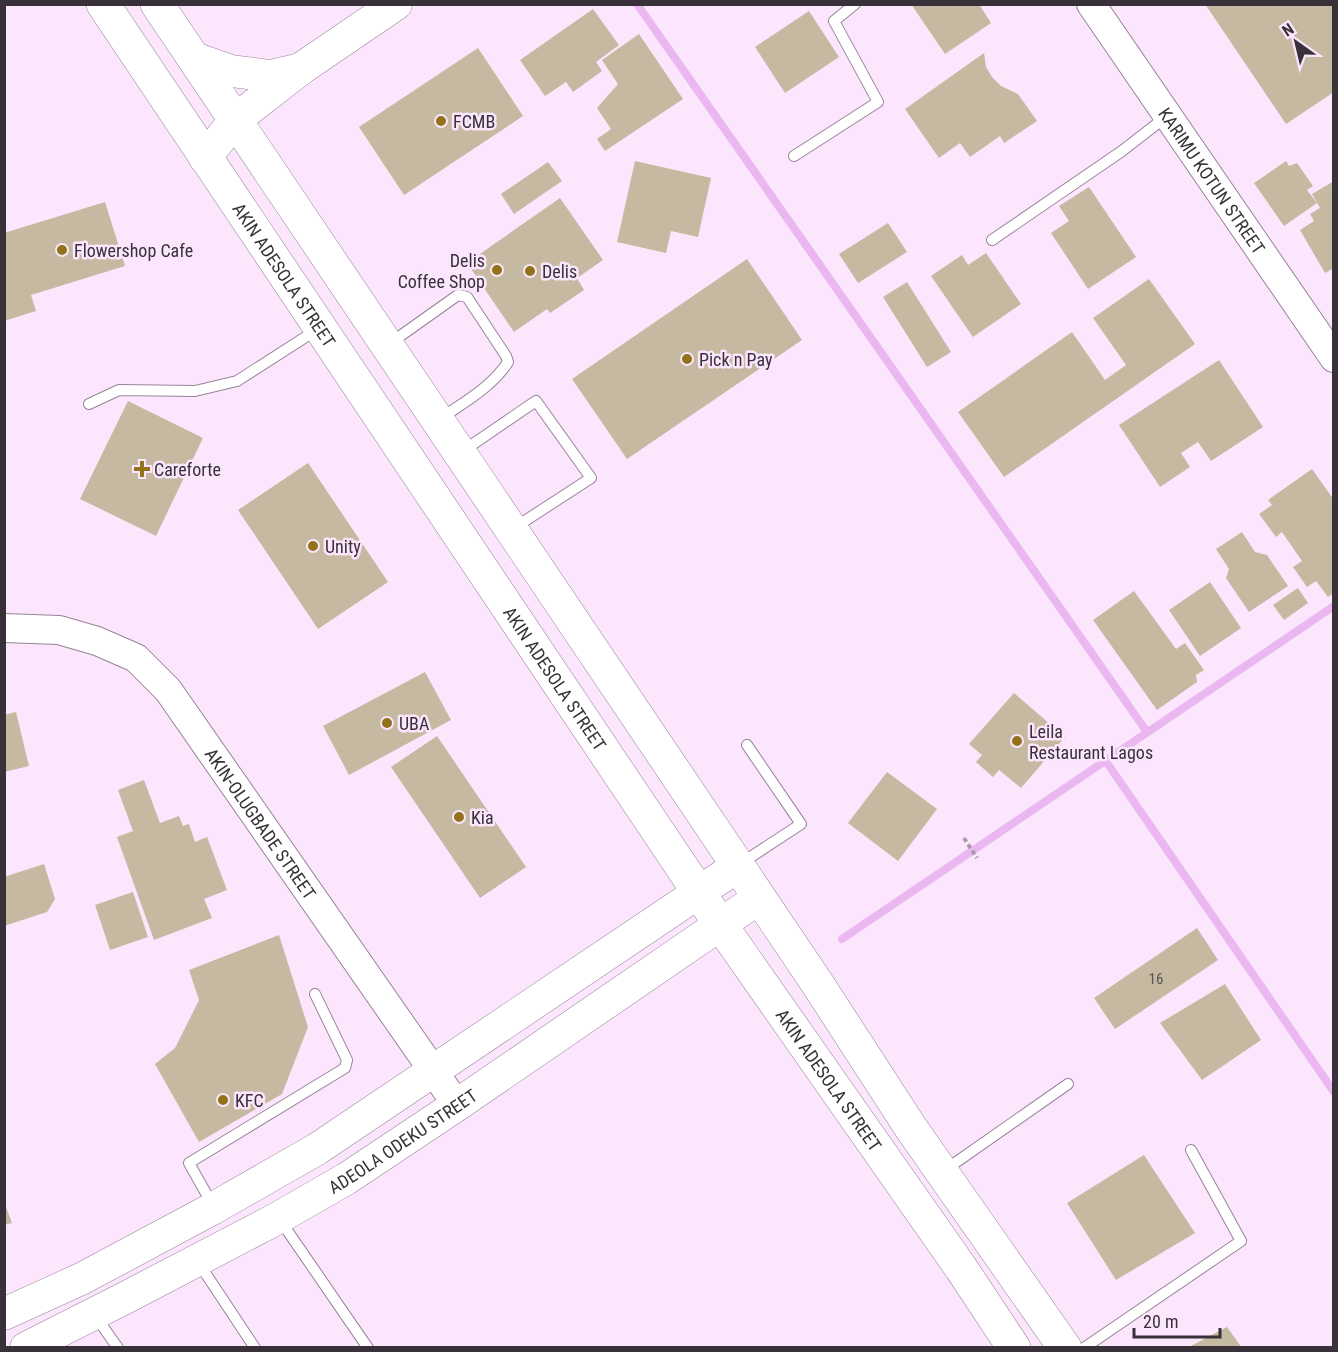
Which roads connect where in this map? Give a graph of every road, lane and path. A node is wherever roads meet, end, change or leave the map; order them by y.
1 (103, 4) edge
2 (157, 4) edge
3 (396, 4) edge
4 (855, 4) edge
5 (1092, 4) edge
6 (194, 58) junction
7 (302, 68) junction
8 (1168, 116) junction
9 (235, 120) junction
10 (794, 156) dead end
11 (205, 158) junction
12 (992, 240) dead end
13 (320, 328) junction
14 (387, 346) junction
15 (1334, 358) edge
16 (89, 404) dead end
17 (437, 421) junction
18 (460, 454) junction
19 (511, 530) junction
20 (4, 628) edge
21 (747, 745) dead end
22 (965, 840) dead end
23 (976, 856) dead end
24 (738, 866) junction
25 (698, 892) junction
26 (759, 898) junction
27 (720, 924) junction
28 (315, 994) dead end
29 (435, 1070) junction
30 (1068, 1084) dead end
31 (457, 1105) junction
32 (1191, 1150) dead end
33 (942, 1172) junction
34 (214, 1208) junction
35 (278, 1218) junction
36 (196, 1260) junction
37 (4, 1314) edge
38 (94, 1314) junction
39 (26, 1347) edge
40 (118, 1347) edge
41 (255, 1347) edge
42 (368, 1347) edge
43 (1014, 1347) edge
44 (1065, 1347) edge
45 (1084, 1347) edge

1 - 11 main road, AKIN ADESOLA STREET
2 - 6 main road
3 - 7 main road
4 - 10 lane
5 - 8 street, KARIMU KOTUN STREET
6 - 7 main road
6 - 9 main road
7 - 9 main road
8 - 12 lane
8 - 15 street, KARIMU KOTUN STREET
9 - 11 main road
9 - 14 main road
11 - 13 main road, AKIN ADESOLA STREET
13 - 16 lane
13 - 25 main road, AKIN ADESOLA STREET
14 - 17 main road
14 - 17 lane
17 - 18 main road
18 - 19 main road
18 - 19 lane
19 - 24 main road
20 - 29 street, AKIN-OLUGBADE STREET
21 - 24 lane
22 - 23 path
24 - 25 main road
24 - 26 main road
25 - 27 main road, AKIN ADESOLA STREET
25 - 29 main road
26 - 27 main road, ADEOLA ODEKU STREET
26 - 33 main road
27 - 31 main road, ADEOLA ODEKU STREET
27 - 43 main road, AKIN ADESOLA STREET
28 - 34 lane
29 - 31 street, AKIN-OLUGBADE STREET
29 - 34 main road
30 - 33 lane
31 - 35 main road, ADEOLA ODEKU STREET
32 - 45 lane
33 - 44 main road
34 - 37 main road
35 - 36 main road, ADEOLA ODEKU STREET
35 - 42 lane
36 - 38 main road, ADEOLA ODEKU STREET
36 - 41 lane
38 - 39 main road, ADEOLA ODEKU STREET
38 - 40 lane

